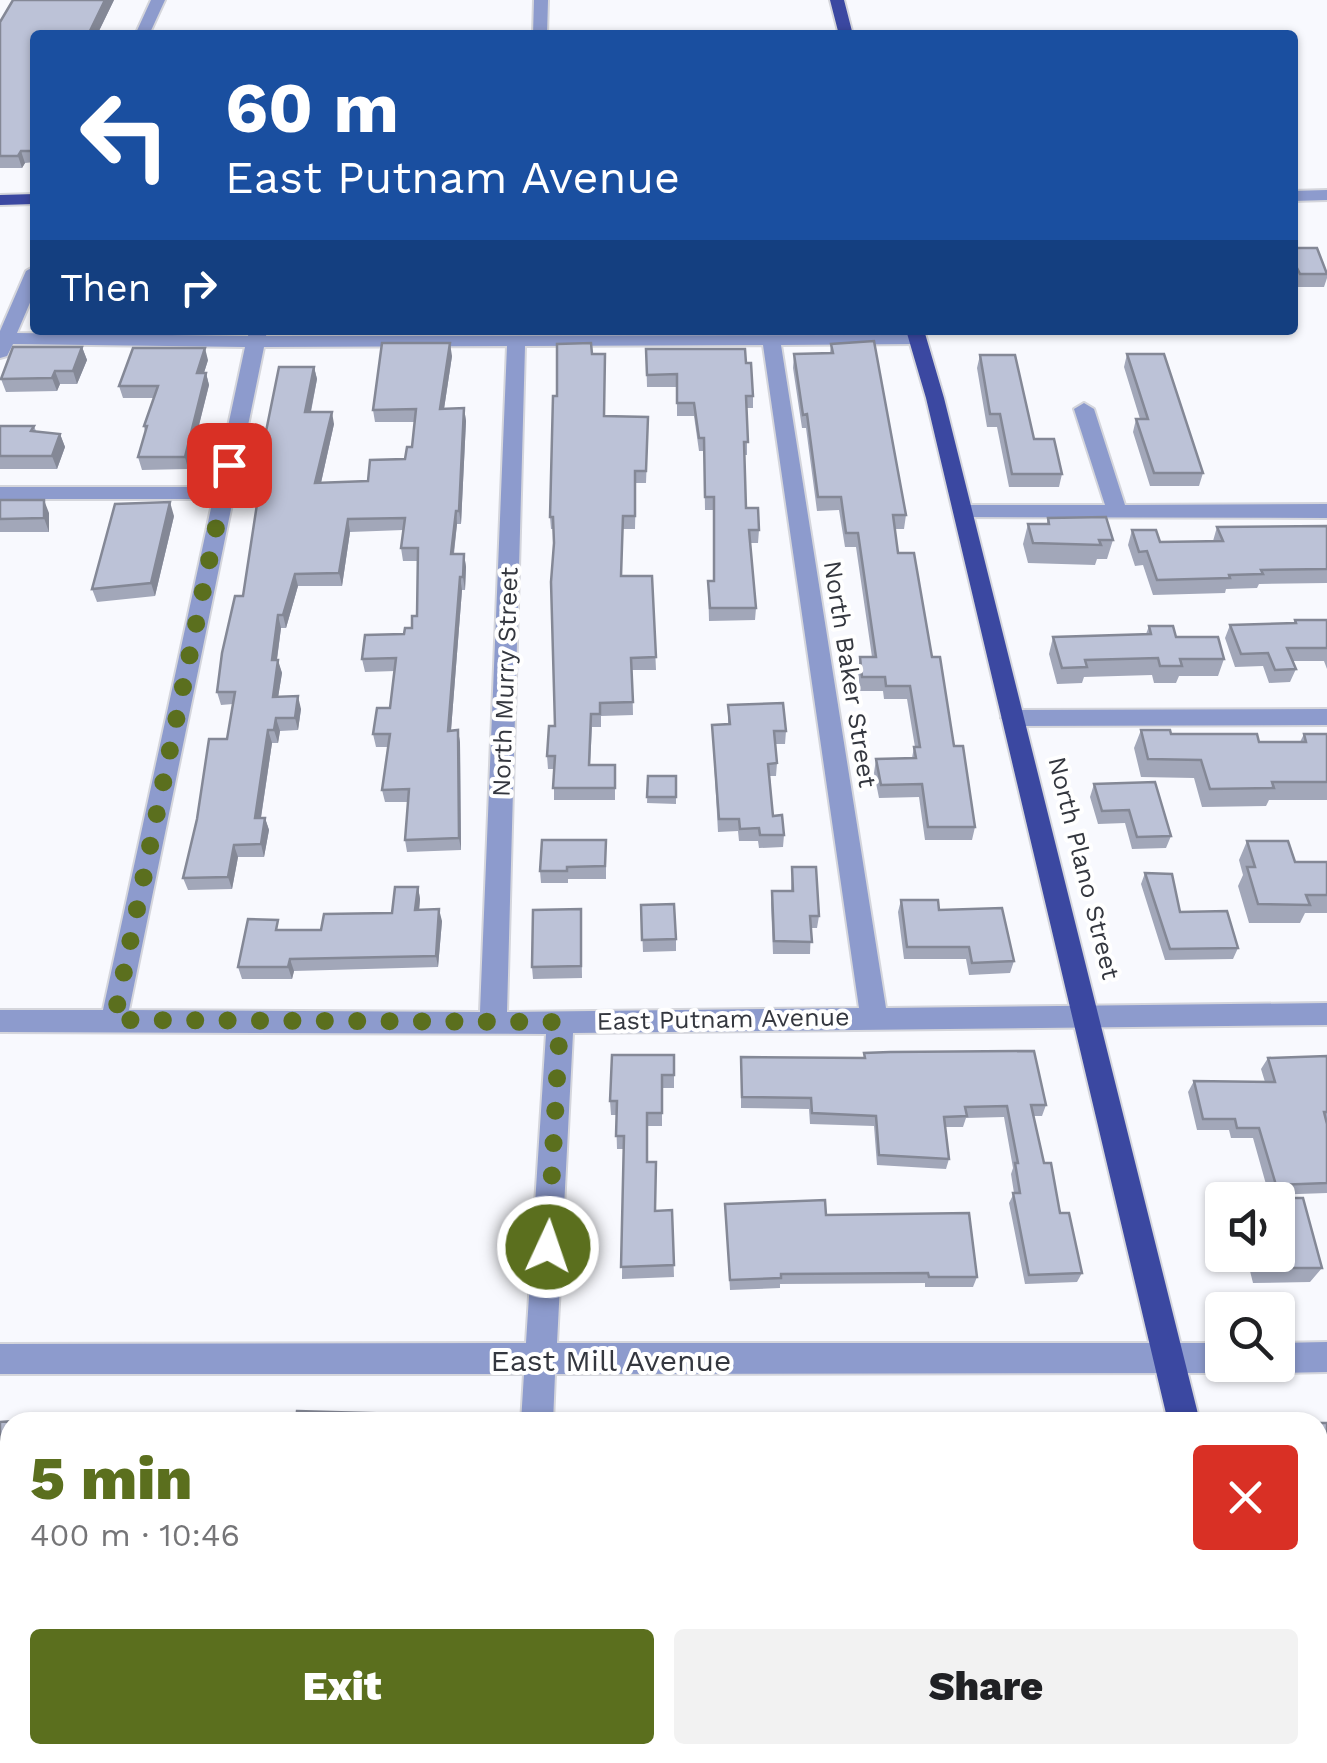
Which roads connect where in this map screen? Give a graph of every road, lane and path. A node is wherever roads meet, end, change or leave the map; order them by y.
1 (158, 0) edge
2 (540, 0) edge
3 (837, 0) edge
4 (144, 30) edge
5 (540, 30) edge
6 (845, 30) edge
7 (1298, 196) edge
8 (1327, 196) edge
9 (30, 199) edge
10 (0, 200) edge
11 (30, 282) edge
12 (917, 335) edge
13 (257, 336) edge
14 (771, 340) junction
15 (516, 341) junction
16 (2, 343) edge
17 (1084, 409) dead end
18 (223, 493) junction
19 (0, 494) edge
20 (1117, 511) junction
21 (1327, 511) edge
22 (963, 512) junction
23 (1327, 717) edge
24 (1012, 718) junction
25 (1327, 1014) edge
26 (874, 1016) junction
27 (1084, 1017) junction
28 (114, 1020) junction
29 (0, 1021) edge
30 (560, 1022) junction
31 (493, 1023) junction
32 (1327, 1357) edge
33 (1205, 1358) edge
34 (1295, 1358) edge
35 (0, 1359) edge
36 (1168, 1359) junction
37 (542, 1360) junction
38 (538, 1412) edge
39 (1181, 1412) edge

1 - 4 street
2 - 5 street
3 - 6 main road
7 - 8 street
9 - 10 main road
11 - 16 street
12 - 14 street
12 - 22 main road, North Plano Street
13 - 15 street
13 - 16 street
13 - 18 street
14 - 15 street
14 - 26 street, North Baker Street
15 - 31 street, North Murry Street
17 - 20 street
18 - 19 street
18 - 28 street
20 - 21 street
20 - 22 street
22 - 24 main road, North Plano Street
23 - 24 street
24 - 27 main road, North Plano Street
25 - 27 street, East Putnam Avenue
26 - 27 street, East Putnam Avenue
26 - 30 street, East Putnam Avenue
27 - 36 main road, North Plano Street
28 - 29 street, East Putnam Avenue
28 - 31 street, East Putnam Avenue
30 - 31 street, East Putnam Avenue
30 - 37 street
32 - 34 street
33 - 36 street, East Mill Avenue
35 - 37 street, East Mill Avenue
36 - 37 street, East Mill Avenue
36 - 39 main road, North Plano Street
37 - 38 street

